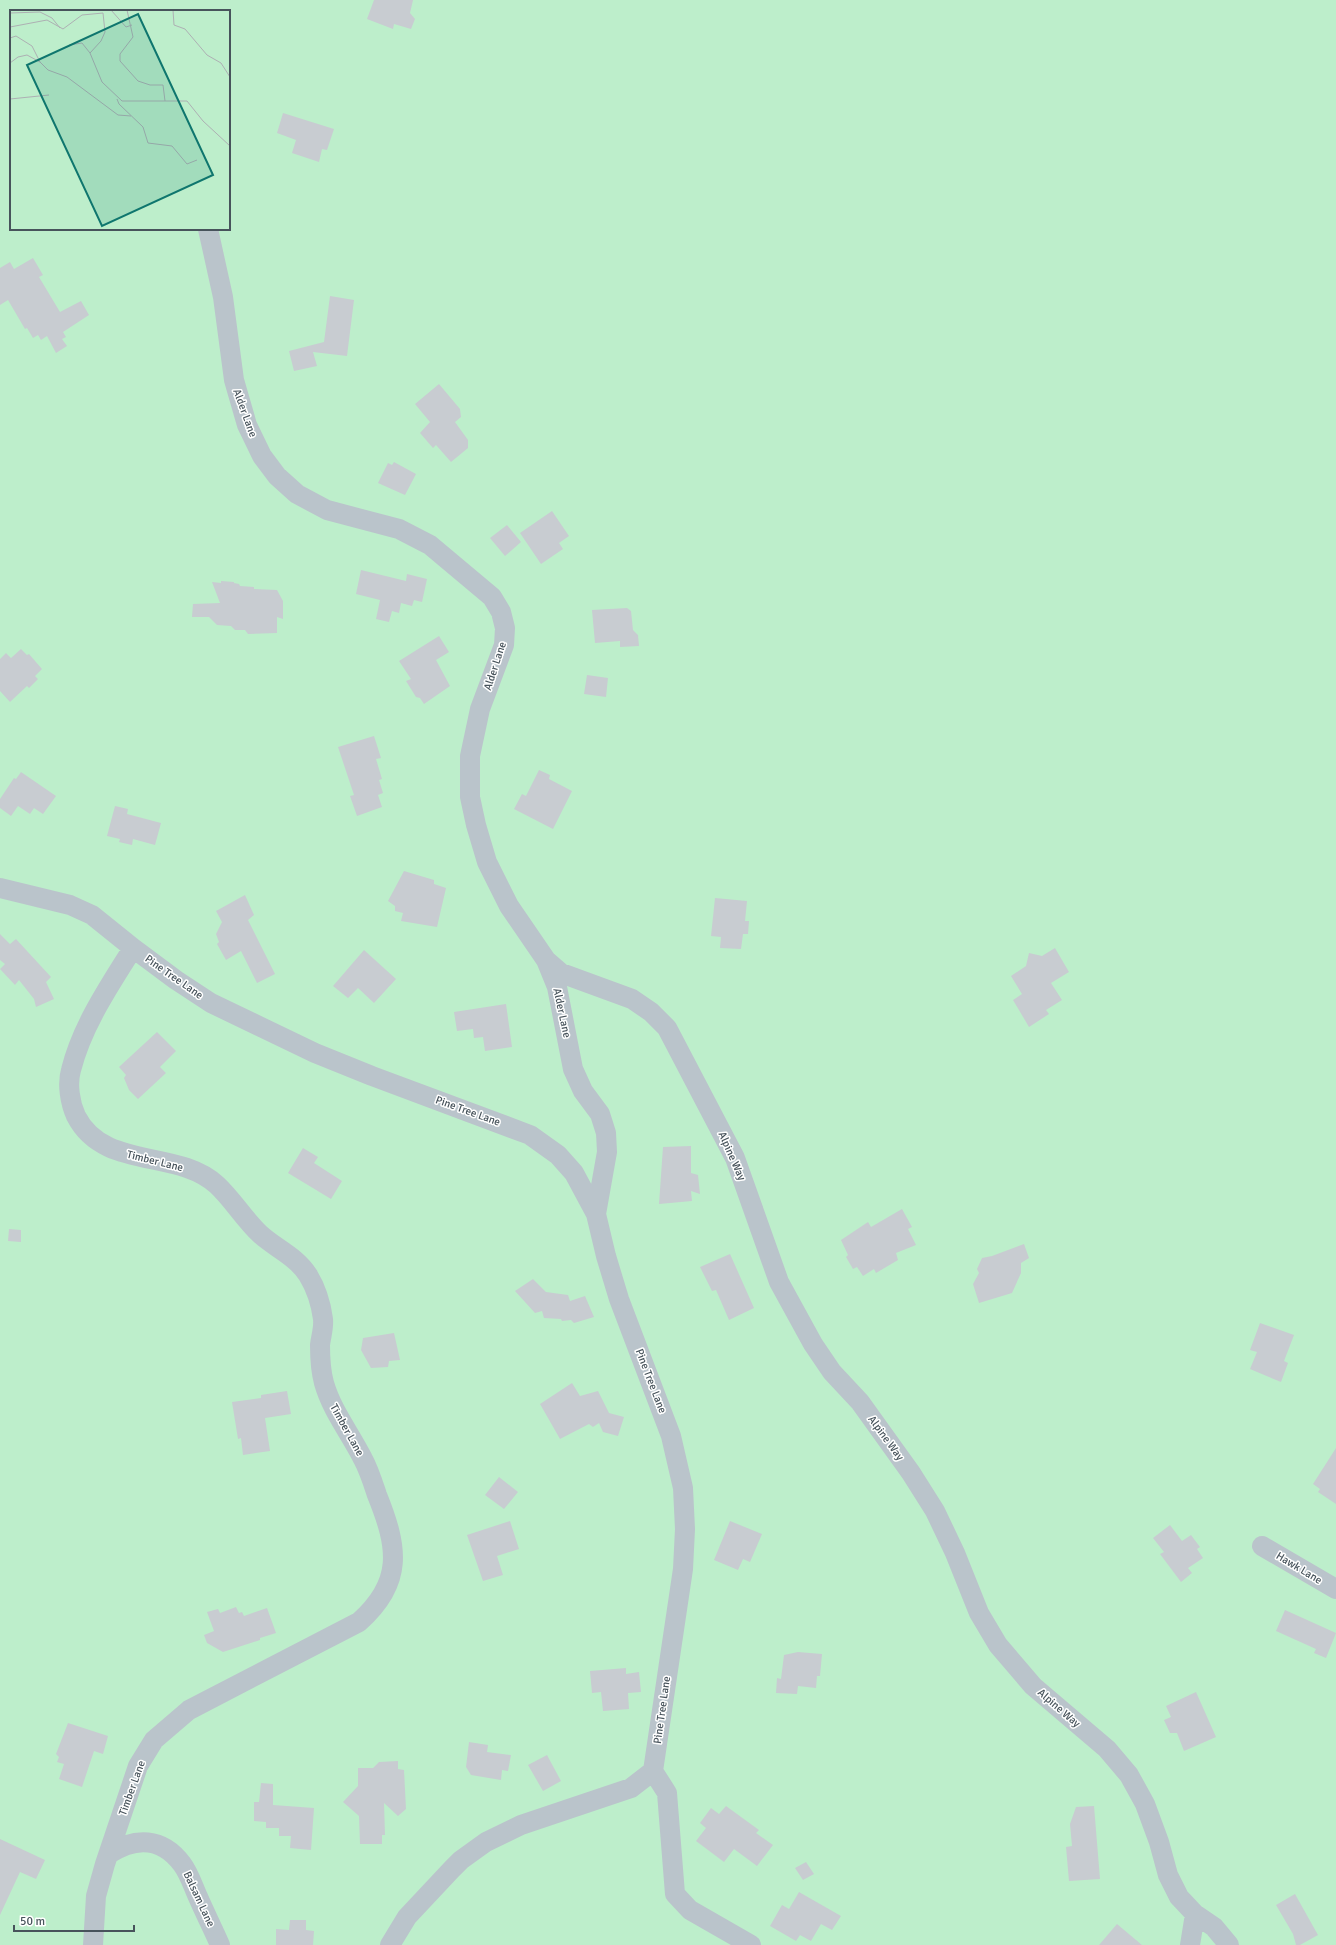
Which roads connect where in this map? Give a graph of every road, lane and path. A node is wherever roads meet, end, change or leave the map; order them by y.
1 (208, 230) edge
2 (0, 888) edge
3 (133, 948) junction
4 (546, 960) junction
5 (596, 1214) junction
6 (1262, 1546) dead end
7 (1336, 1589) edge
8 (653, 1771) junction
9 (109, 1854) junction
10 (1195, 1914) junction
11 (93, 1945) edge
12 (220, 1945) edge
13 (390, 1945) edge
14 (751, 1945) edge
15 (1190, 1945) edge
16 (1229, 1945) edge

1 - 4 street, Alder Lane
2 - 3 street
3 - 5 street, Pine Tree Lane
3 - 9 street, Timber Lane
4 - 5 street, Alder Lane
4 - 10 street, Alpine Way
5 - 8 street, Pine Tree Lane
6 - 7 street, Hawk Lane
8 - 13 street
8 - 14 street
9 - 11 street, Timber Lane
9 - 12 street, Balsam Lane
10 - 15 street
10 - 16 street, Alpine Way

